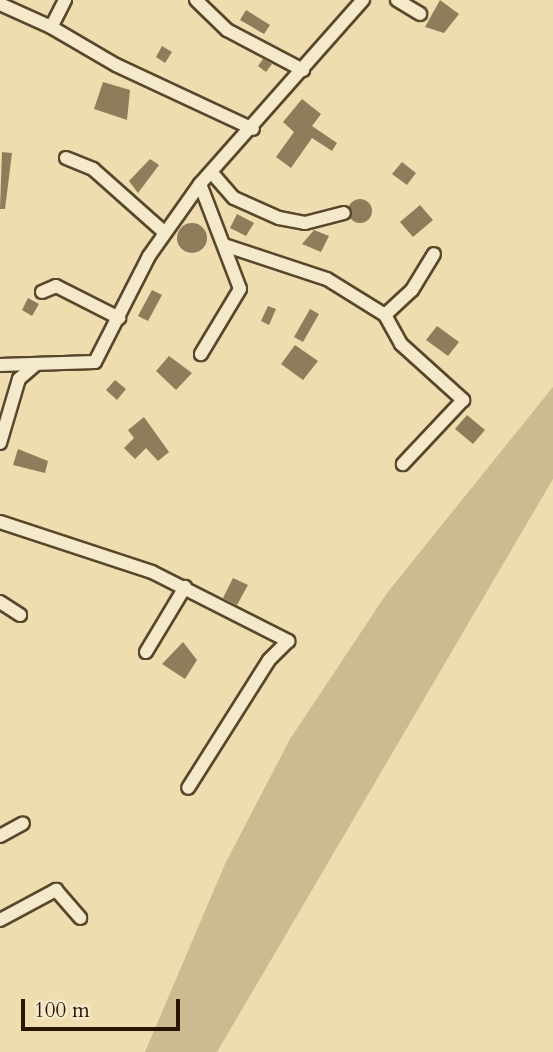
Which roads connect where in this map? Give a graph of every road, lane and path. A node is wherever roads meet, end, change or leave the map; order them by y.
1 (65, 0) edge
2 (196, 0) edge
3 (363, 0) edge
4 (397, 0) edge
5 (0, 4) edge
6 (420, 14) dead end
7 (51, 27) junction
8 (303, 70) junction
9 (253, 130) junction
10 (66, 158) dead end
11 (212, 173) junction
12 (200, 184) junction
13 (344, 213) dead end
14 (164, 233) junction
15 (227, 246) junction
16 (434, 254) dead end
17 (42, 292) dead end
18 (384, 316) junction
19 (119, 318) junction
20 (201, 354) dead end
21 (36, 364) junction
22 (5, 365) edge
23 (19, 379) junction
24 (0, 443) edge
25 (403, 464) dead end
26 (0, 522) edge
27 (185, 587) junction
28 (0, 602) edge
29 (20, 615) dead end
30 (146, 652) dead end
31 (188, 788) dead end
32 (23, 823) dead end
33 (0, 836) edge
34 (80, 918) dead end
35 (0, 920) edge

1 - 7 street
2 - 8 street
3 - 8 street
4 - 6 street
5 - 7 street
7 - 9 street
8 - 9 street
9 - 11 street
10 - 14 street
11 - 12 street
11 - 13 street
12 - 14 street
12 - 15 street
14 - 19 street
15 - 18 street
15 - 20 street
16 - 18 street
17 - 19 street
18 - 25 street
19 - 21 street
21 - 22 street
21 - 23 street
22 - 23 street
23 - 24 street
26 - 27 street
27 - 30 street
27 - 31 street
28 - 29 street
32 - 33 street
34 - 35 street

